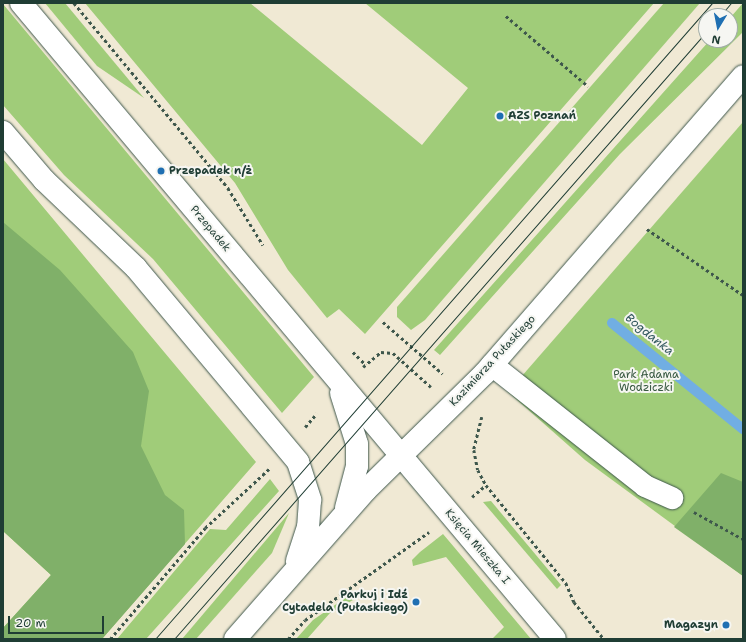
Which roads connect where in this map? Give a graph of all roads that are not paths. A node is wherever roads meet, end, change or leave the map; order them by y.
1 (21, 3) edge
2 (743, 76) edge
3 (3, 132) edge
4 (492, 365) junction
5 (339, 384) junction
6 (400, 455) junction
7 (672, 498) road end
8 (342, 516) junction
9 (287, 579) junction
10 (235, 639) edge
11 (555, 639) edge

1 - 5 street, Przepadek
2 - 4 street, Kazimierza Pułaskiego
3 - 9 street
4 - 6 street, Kazimierza Pułaskiego
4 - 7 street
5 - 6 street, Przepadek
5 - 8 street
6 - 8 street, Kazimierza Pułaskiego
6 - 11 street, Księcia Mieszka I
8 - 9 street, Kazimierza Pułaskiego
9 - 10 street, Kazimierza Pułaskiego

